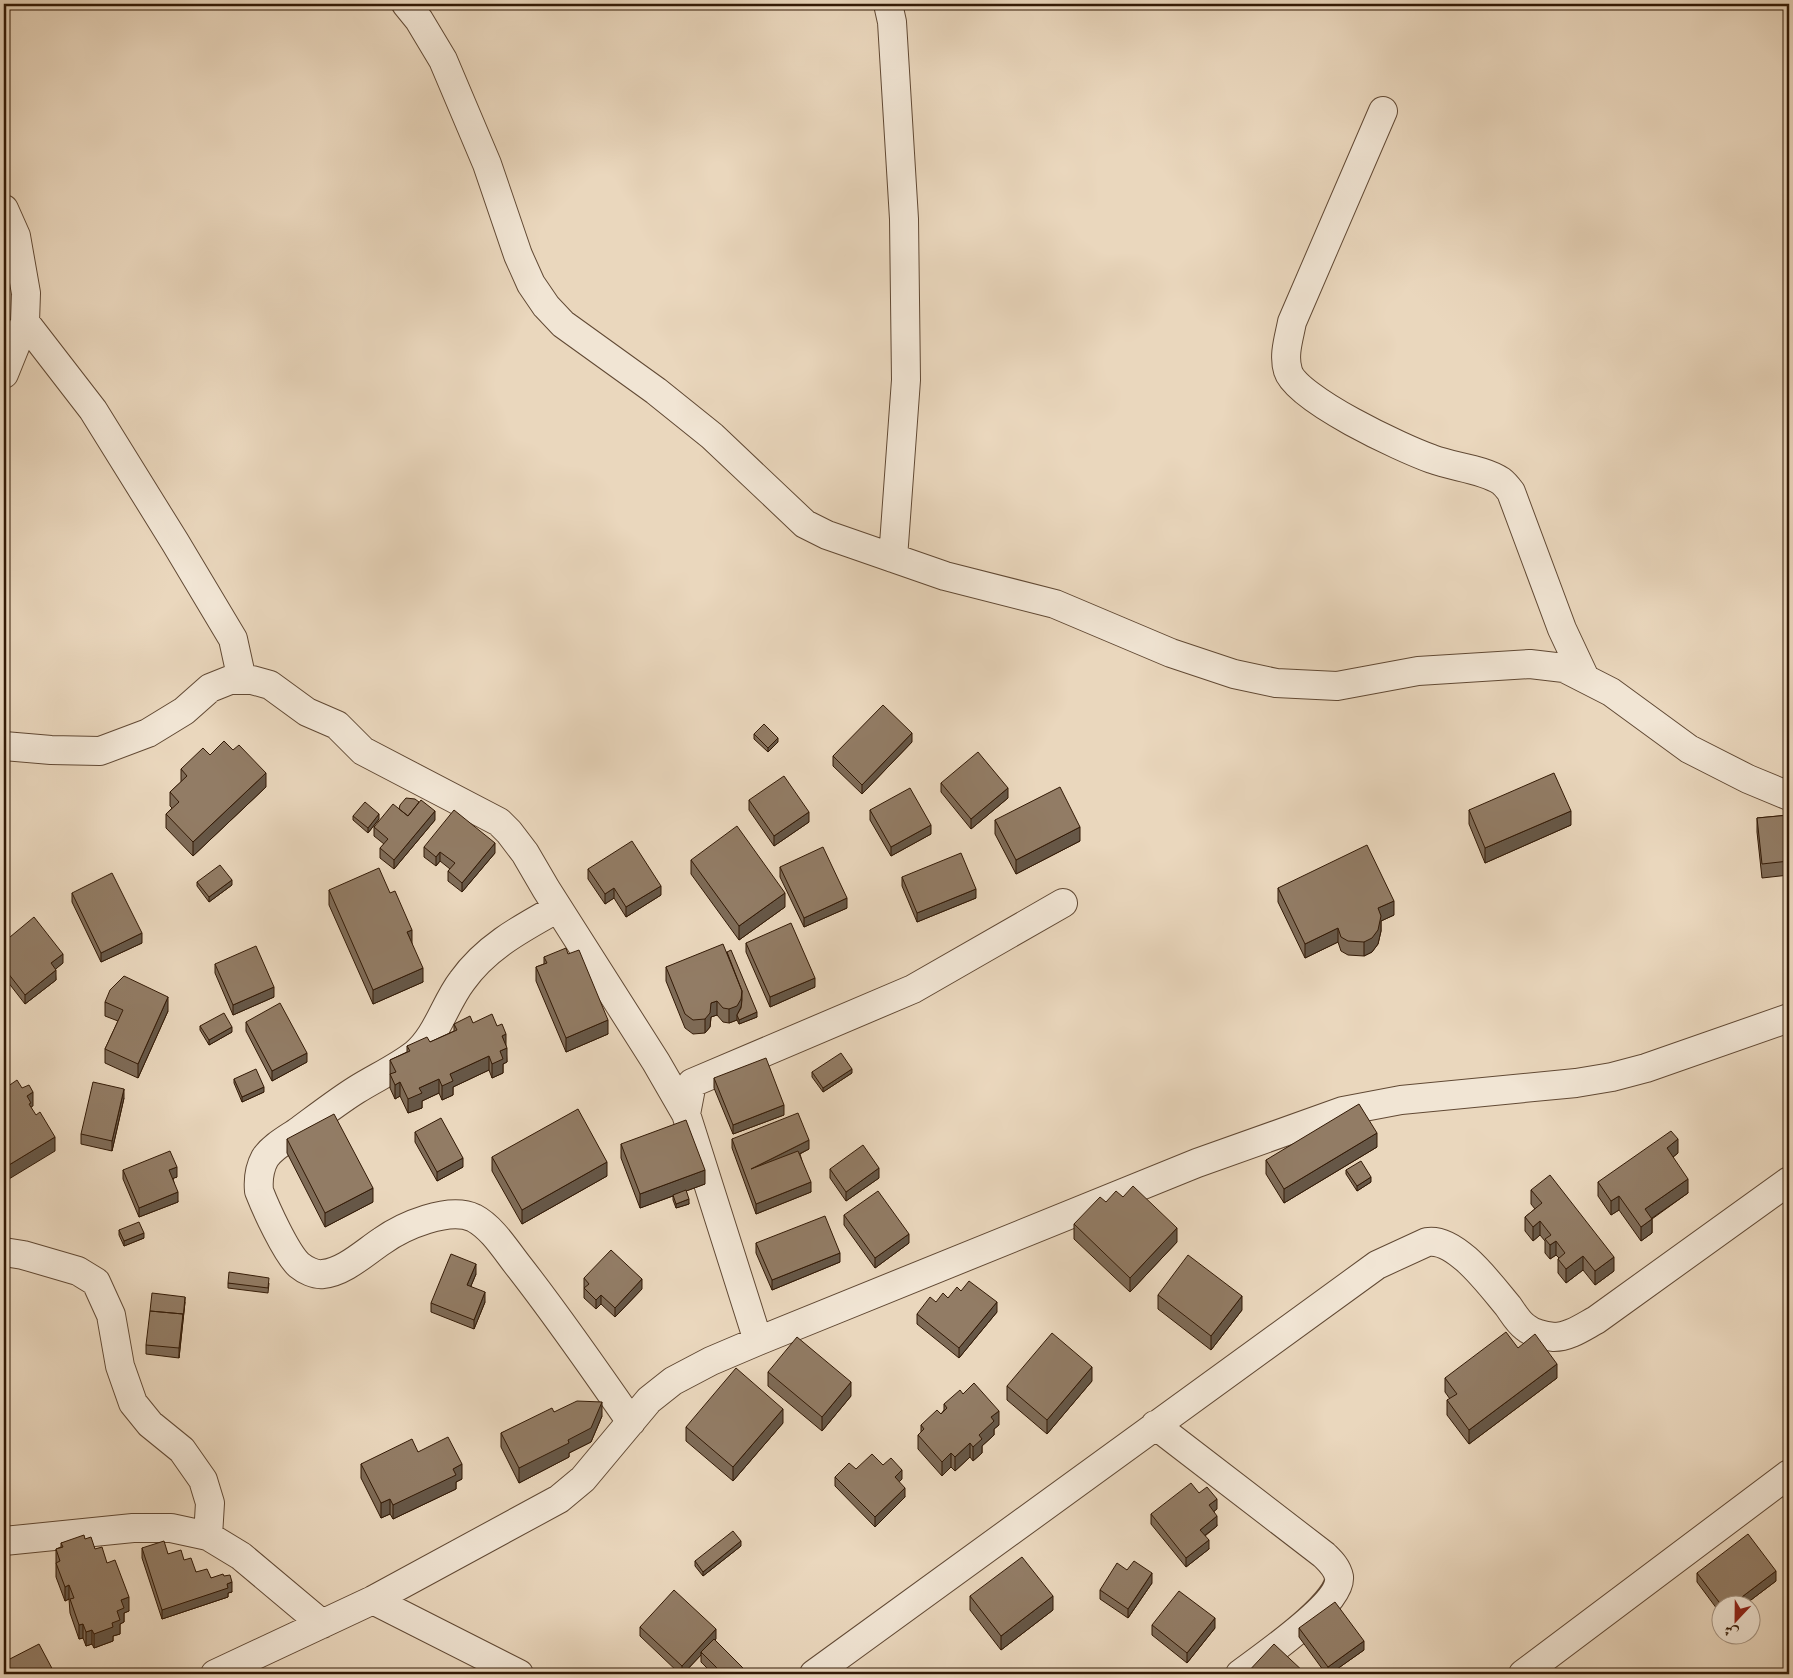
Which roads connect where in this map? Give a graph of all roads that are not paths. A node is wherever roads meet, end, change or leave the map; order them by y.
1 (406, 4) edge
2 (888, 4) edge
3 (1383, 111) dead end
4 (4, 209) edge
5 (25, 322) junction
6 (4, 374) edge
7 (893, 558) junction
8 (1585, 678) junction
9 (242, 680) junction
10 (4, 746) edge
11 (1789, 796) edge
12 (1063, 903) dead end
13 (558, 908) junction
14 (1789, 1018) edge
15 (686, 1114) junction
16 (1789, 1181) edge
17 (4, 1252) edge
18 (758, 1341) junction
19 (631, 1422) junction
20 (1155, 1425) junction
21 (1789, 1474) edge
22 (208, 1536) junction
23 (4, 1541) edge
24 (373, 1600) junction
25 (322, 1624) junction
26 (215, 1674) edge
27 (518, 1674) edge
28 (814, 1674) edge
29 (1240, 1674) edge
30 (1523, 1674) edge

1 - 7 street
2 - 7 street
3 - 8 street
4 - 5 street
5 - 6 street
5 - 9 street
7 - 8 street
8 - 11 street
9 - 10 street
9 - 13 street
12 - 15 street
13 - 15 street
13 - 19 street
14 - 18 street
15 - 18 street
16 - 20 street
17 - 22 street
18 - 19 street
19 - 24 street
20 - 28 street
20 - 29 street
21 - 30 street
22 - 23 street
22 - 25 street
24 - 25 street
24 - 27 street
25 - 26 street

